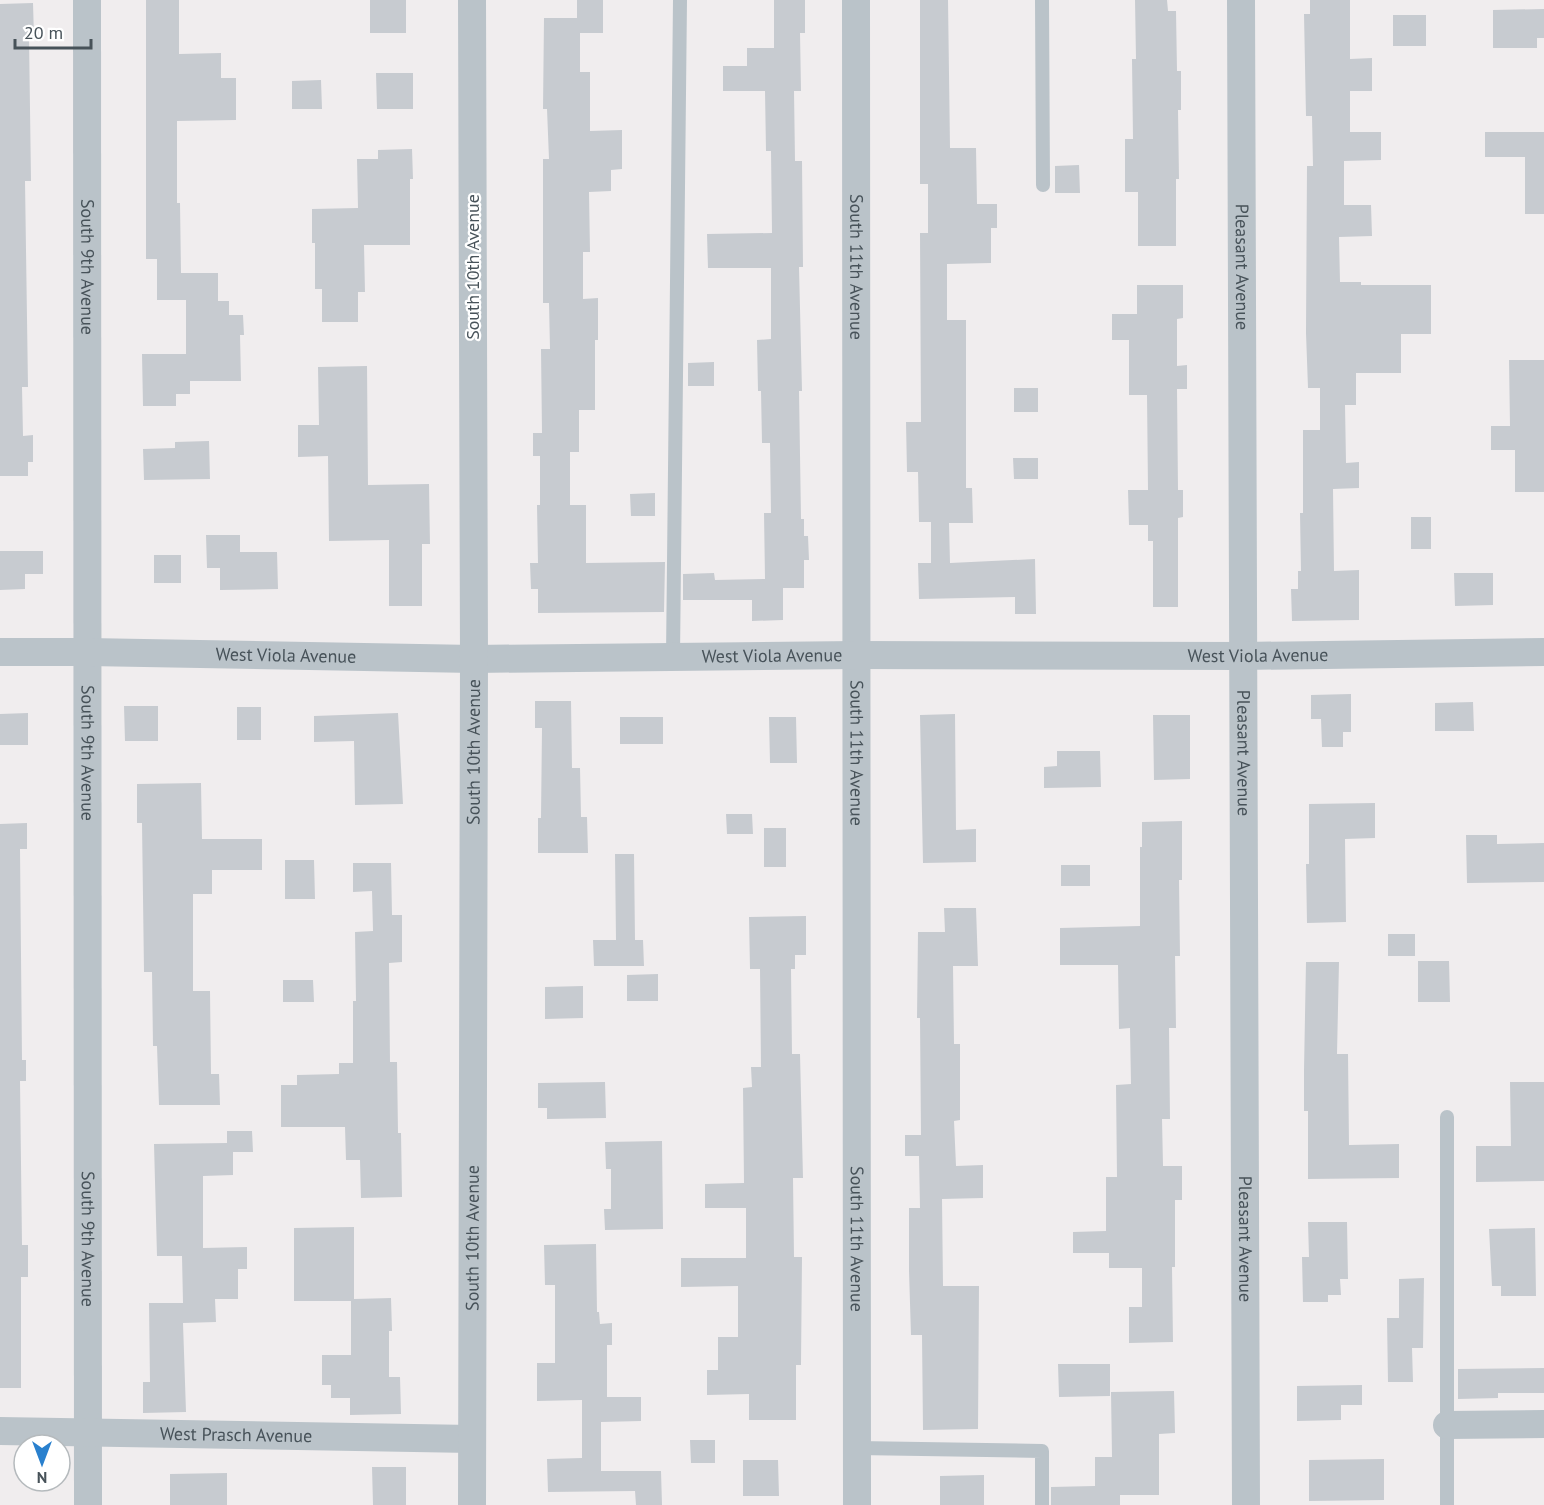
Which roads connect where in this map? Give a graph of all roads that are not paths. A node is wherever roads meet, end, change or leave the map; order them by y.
1 (87, 0) edge
2 (472, 0) edge
3 (680, 0) edge
4 (856, 0) edge
5 (1042, 0) edge
6 (1241, 0) edge
7 (1043, 185) dead end
8 (0, 652) edge
9 (88, 652) junction
10 (1544, 652) edge
11 (857, 655) junction
12 (1243, 656) junction
13 (673, 657) junction
14 (474, 659) junction
15 (1447, 1117) dead end
16 (1544, 1424) edge
17 (1447, 1425) junction
18 (0, 1431) edge
19 (87, 1432) junction
20 (472, 1439) junction
21 (857, 1448) junction
22 (88, 1505) edge
23 (472, 1505) edge
24 (857, 1505) edge
25 (1042, 1505) edge
26 (1246, 1505) edge
27 (1447, 1505) edge

1 - 9 street, South 9th Avenue
2 - 14 street, South 10th Avenue
3 - 13 lane
4 - 11 street, South 11th Avenue
5 - 7 lane
6 - 12 street, Pleasant Avenue
8 - 9 street, West Viola Avenue
9 - 14 street, West Viola Avenue
9 - 19 street, South 9th Avenue
10 - 12 street, West Viola Avenue
11 - 12 street, West Viola Avenue
11 - 13 street, West Viola Avenue
11 - 21 street, South 11th Avenue
12 - 26 street, Pleasant Avenue
13 - 14 street, West Viola Avenue
14 - 20 street, South 10th Avenue
15 - 17 lane
16 - 17 street
17 - 27 lane
18 - 19 street, West Prasch Avenue
19 - 20 street, West Prasch Avenue
19 - 22 street, South 9th Avenue
20 - 23 street, South 10th Avenue
21 - 24 street, South 11th Avenue
21 - 25 lane

